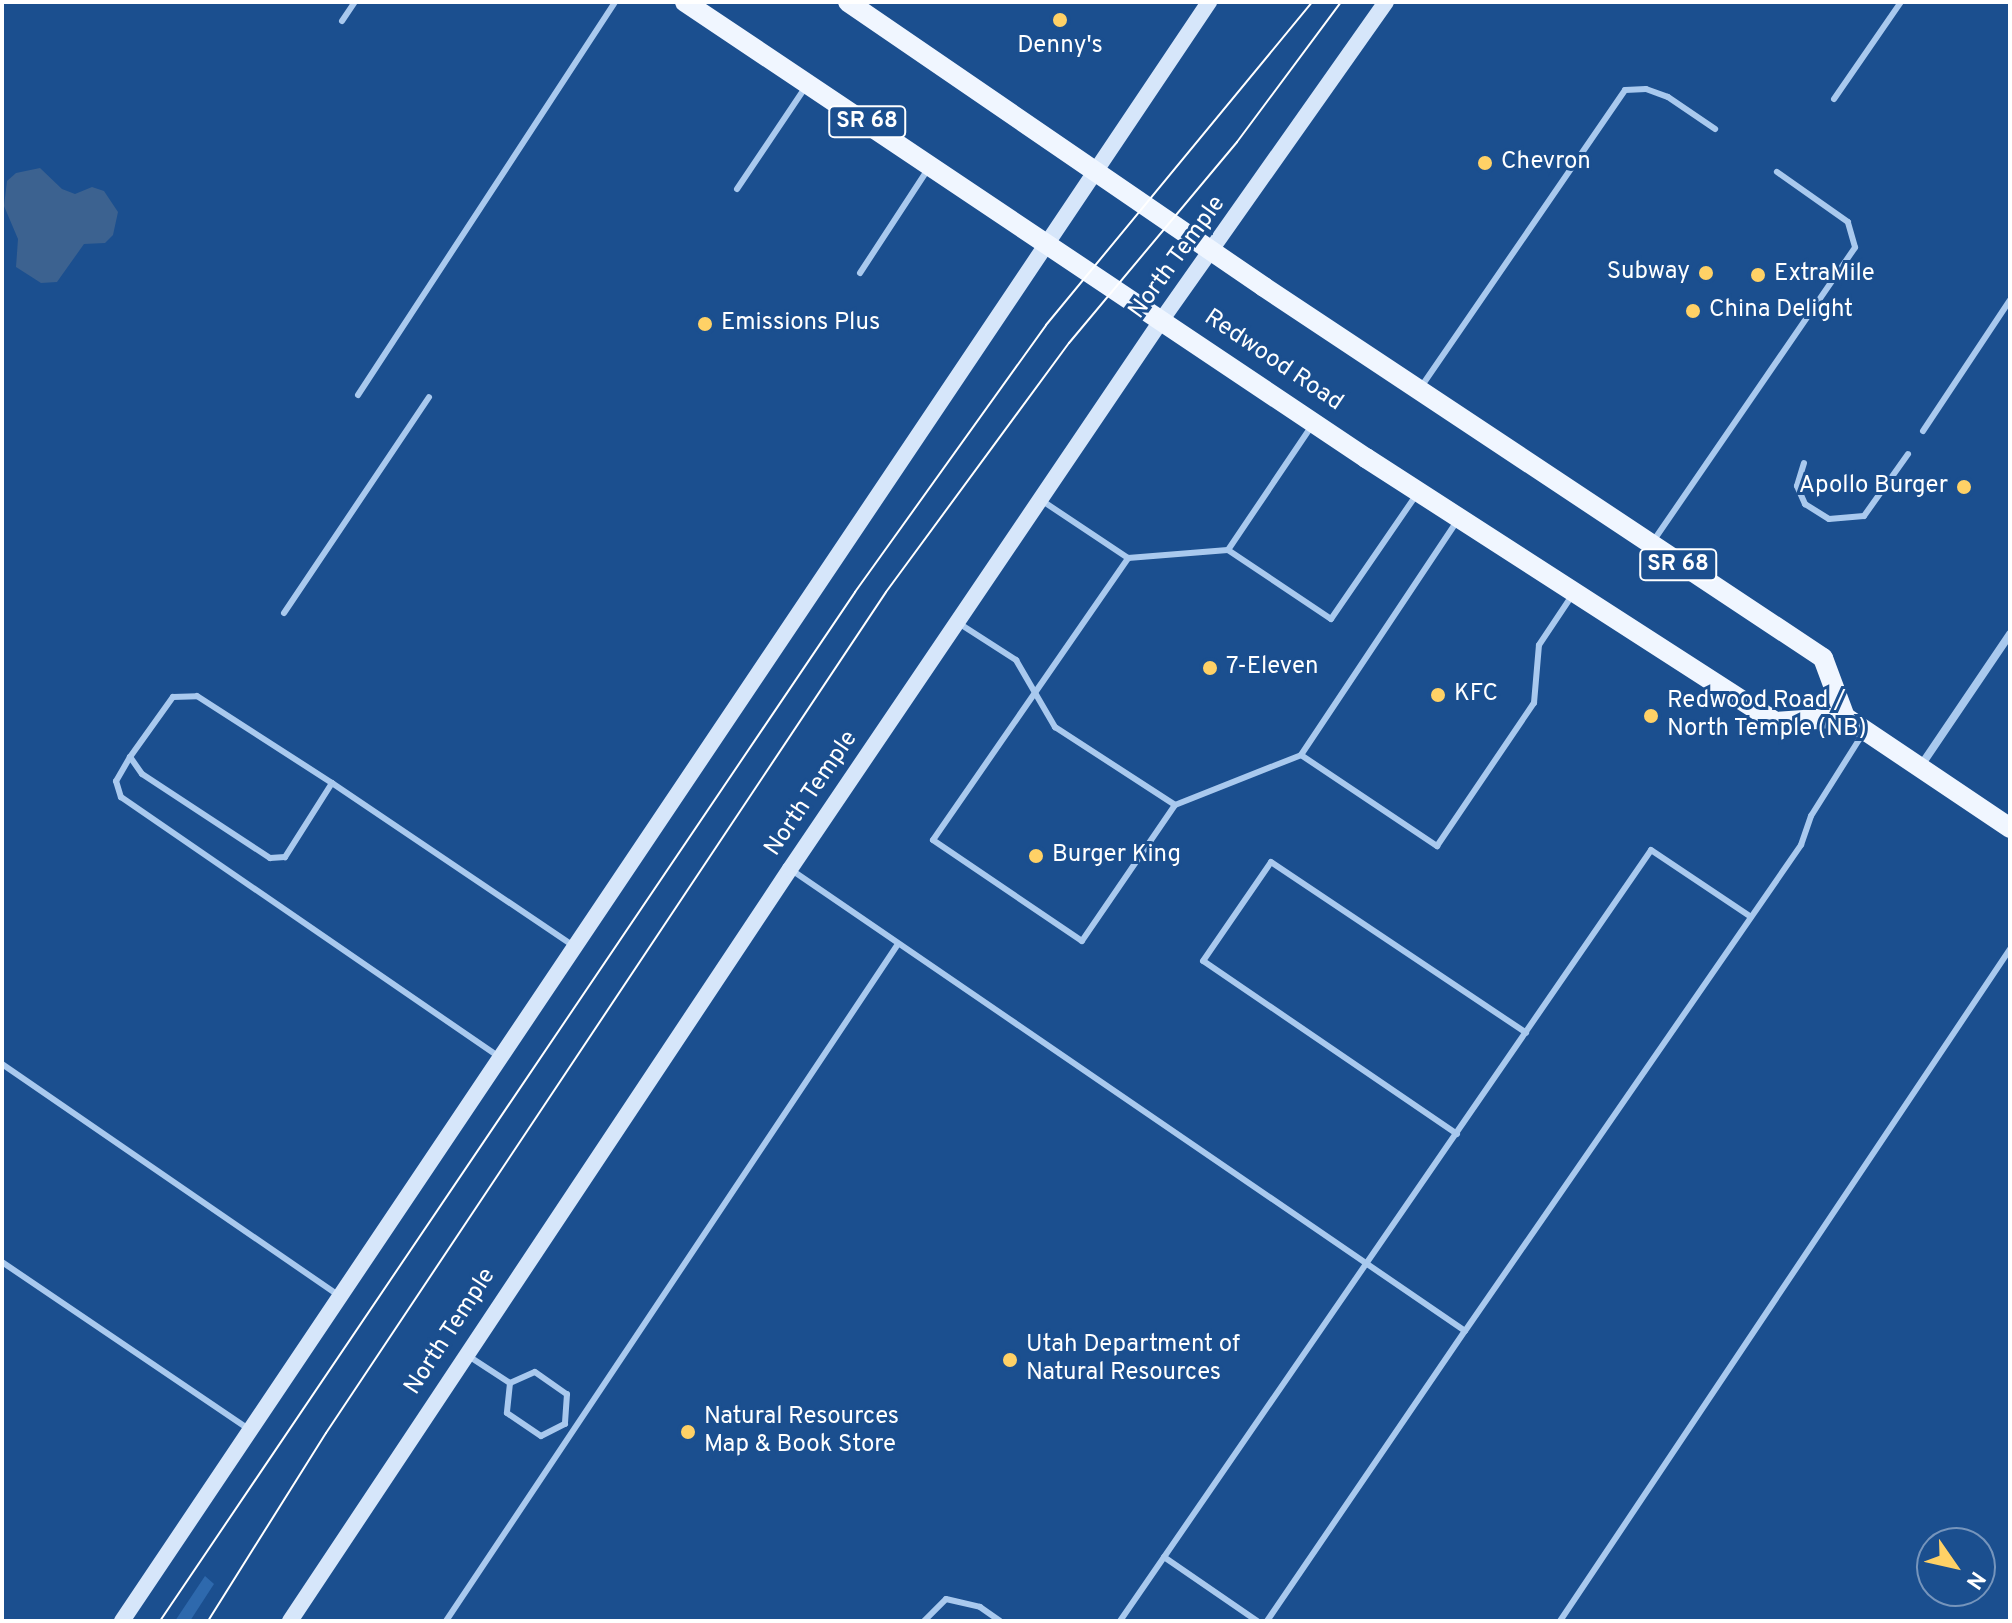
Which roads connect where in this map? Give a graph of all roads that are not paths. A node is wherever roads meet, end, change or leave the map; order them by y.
1 (355, 2) edge
2 (615, 2) edge
3 (685, 2) edge
4 (1209, 2) edge
5 (1386, 2) edge
6 (1901, 2) edge
7 (857, 4) edge
8 (342, 21) dead end
9 (808, 83) junction
10 (1834, 99) dead end
11 (1715, 129) dead end
12 (932, 164) junction
13 (1098, 170) junction
14 (1777, 172) dead end
15 (737, 189) dead end
16 (1050, 243) junction
17 (1212, 252) junction
18 (860, 273) dead end
19 (2010, 300) edge
20 (1163, 318) junction
21 (1420, 390) junction
22 (358, 395) dead end
23 (429, 397) dead end
24 (1314, 421) junction
25 (1923, 431) dead end
26 (1908, 454) dead end
27 (1804, 463) dead end
28 (1419, 491) junction
29 (1040, 500) junction
30 (1459, 518) junction
31 (1649, 546) junction
32 (1228, 550) junction
33 (1128, 558) junction
34 (1574, 592) junction
35 (284, 613) dead end
36 (957, 622) junction
37 (2010, 634) edge
38 (1034, 692) junction
39 (1845, 717) junction
40 (1865, 730) junction
41 (1301, 755) junction
42 (130, 757) junction
43 (1920, 767) junction
44 (332, 783) junction
45 (1175, 805) junction
46 (2010, 828) edge
47 (790, 869) junction
48 (1751, 917) junction
49 (898, 944) junction
50 (574, 946) junction
51 (2010, 949) edge
52 (1526, 1033) junction
53 (500, 1057) junction
54 (2, 1064) edge
55 (1457, 1134) junction
56 (2, 1262) edge
57 (1367, 1265) junction
58 (340, 1296) junction
59 (1465, 1331) junction
60 (465, 1353) junction
61 (510, 1383) junction
62 (565, 1424) junction
63 (250, 1430) junction
64 (575, 1431) junction
65 (1164, 1557) junction
66 (122, 1621) edge
67 (290, 1621) edge
68 (446, 1621) edge
69 (924, 1621) edge
70 (1000, 1621) edge
71 (1120, 1621) edge
72 (1257, 1621) edge
73 (1267, 1621) edge
74 (1560, 1621) edge

1 - 8 lane
2 - 22 lane
3 - 9 main road, Redwood Road / SR 68
4 - 13 main road
5 - 17 main road, North Temple
6 - 10 lane
7 - 13 main road, SR 68
9 - 12 main road, Redwood Road / SR 68
9 - 15 lane
11 - 21 lane
12 - 16 main road, Redwood Road / SR 68
12 - 18 lane
13 - 16 main road
13 - 17 main road, SR 68
14 - 31 lane
16 - 20 main road, Redwood Road / SR 68
16 - 50 main road
17 - 20 main road, North Temple
17 - 21 main road, SR 68
19 - 25 lane
20 - 24 main road, Redwood Road / SR 68
20 - 29 main road, North Temple
21 - 31 main road, SR 68
23 - 35 lane
24 - 28 main road, Redwood Road / SR 68
24 - 32 lane
26 - 27 lane
28 - 30 main road, Redwood Road / SR 68
28 - 32 lane
29 - 33 lane
29 - 36 main road, North Temple
30 - 34 main road, Redwood Road / SR 68
30 - 41 lane
31 - 39 main road, SR 68
32 - 33 lane
33 - 38 lane
34 - 39 main road, Redwood Road / SR 68
34 - 41 lane
36 - 38 lane
36 - 47 main road, North Temple
37 - 43 street
38 - 45 lane
38 - 45 lane
39 - 40 main road
40 - 43 main road
40 - 48 lane
41 - 45 lane
42 - 44 lane
42 - 44 lane
42 - 53 lane
43 - 46 main road
44 - 50 lane
47 - 49 lane
47 - 60 main road, North Temple
48 - 52 lane
48 - 59 lane
49 - 57 lane
49 - 64 lane
50 - 53 main road
51 - 74 lane
52 - 55 lane
52 - 55 lane
53 - 58 main road
54 - 58 lane
55 - 57 lane
56 - 63 lane
57 - 59 lane
57 - 65 lane
58 - 63 main road
59 - 73 lane
60 - 61 lane
60 - 67 main road, North Temple
61 - 62 lane
61 - 62 lane
62 - 64 lane
63 - 66 main road
64 - 68 lane
65 - 71 lane
65 - 72 lane
69 - 70 lane

